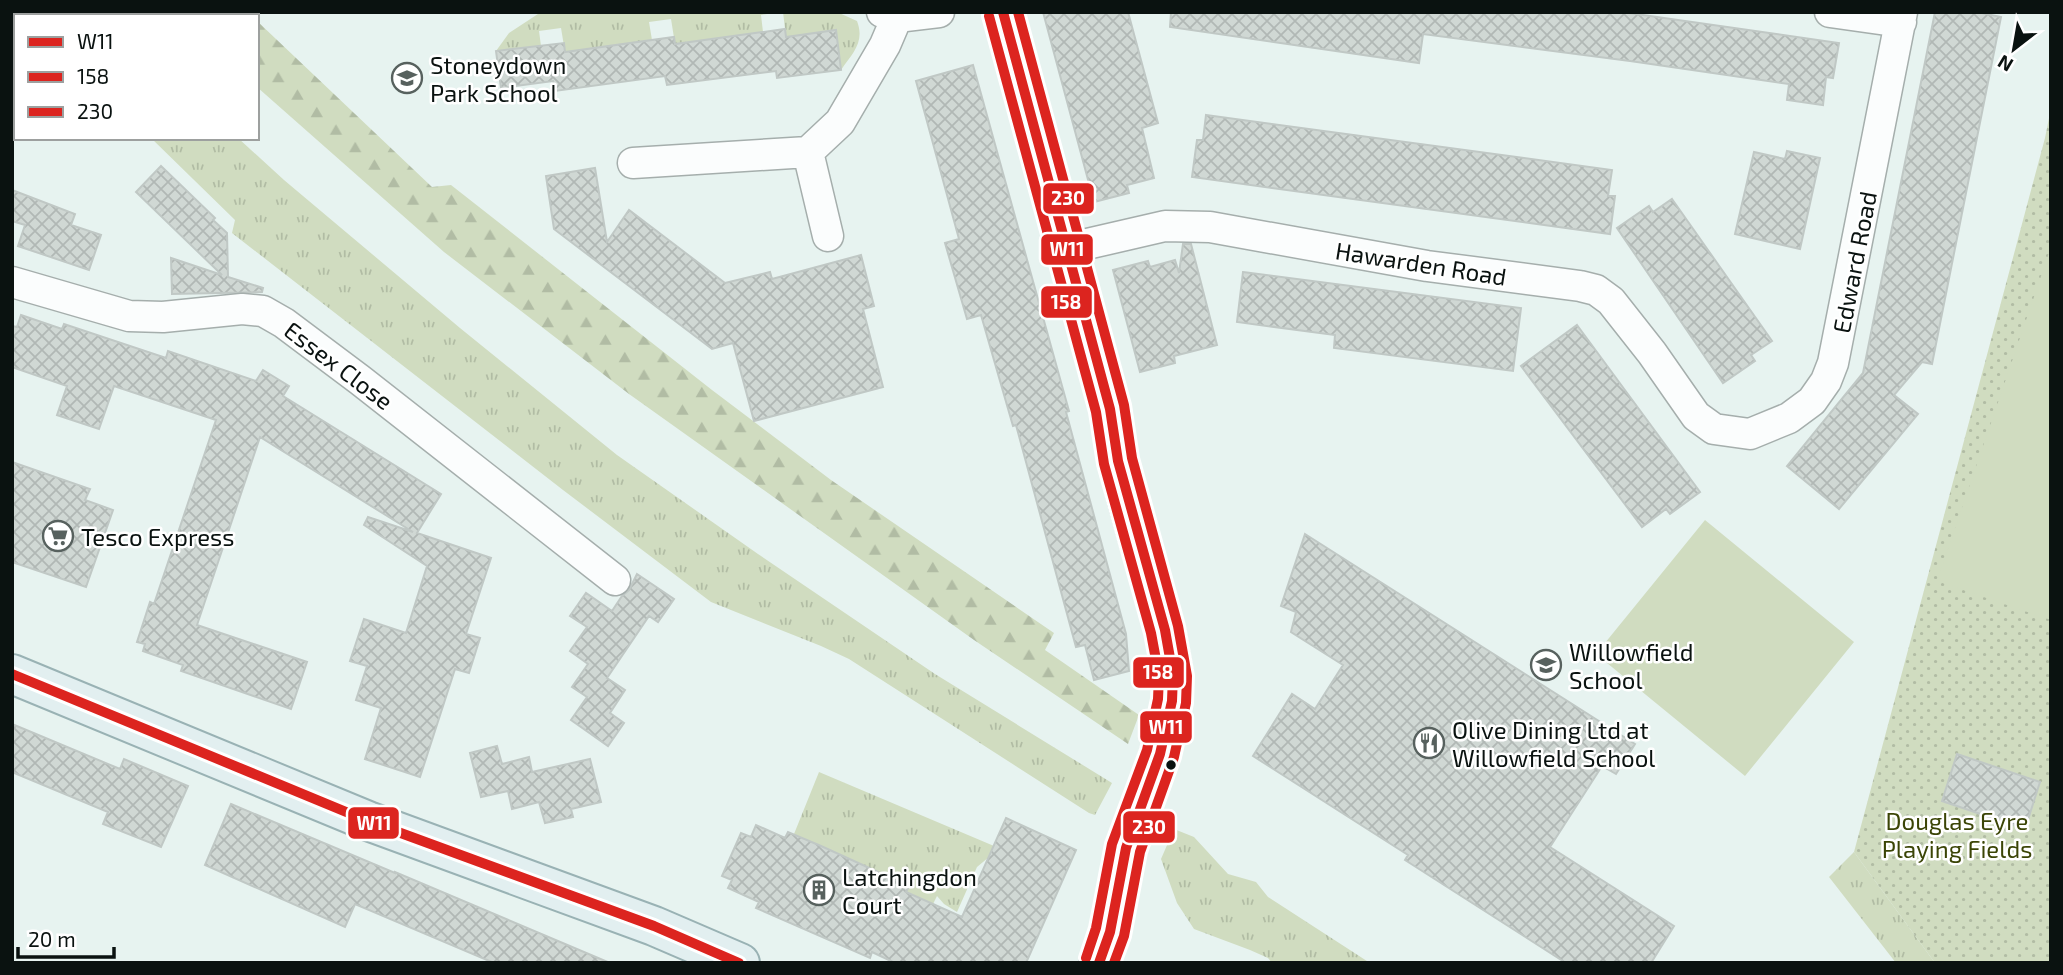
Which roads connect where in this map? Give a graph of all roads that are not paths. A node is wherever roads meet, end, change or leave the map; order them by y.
1 (939, 12) edge
2 (1003, 12) edge
3 (1830, 12) edge
4 (889, 14) edge
5 (1901, 17) edge
6 (808, 152) junction
7 (633, 163) dead end
8 (828, 236) dead end
9 (1065, 249) junction
10 (12, 282) edge
11 (1714, 429) joint
12 (615, 580) dead end
13 (12, 674) edge
14 (740, 963) edge
15 (1099, 963) edge

1 - 4 street
2 - 9 main road
3 - 5 street
4 - 6 street
5 - 11 street, Edward Road
6 - 7 street
6 - 8 street
9 - 11 street, Hawarden Road
9 - 15 main road
10 - 12 street, Essex Close
13 - 14 main road

